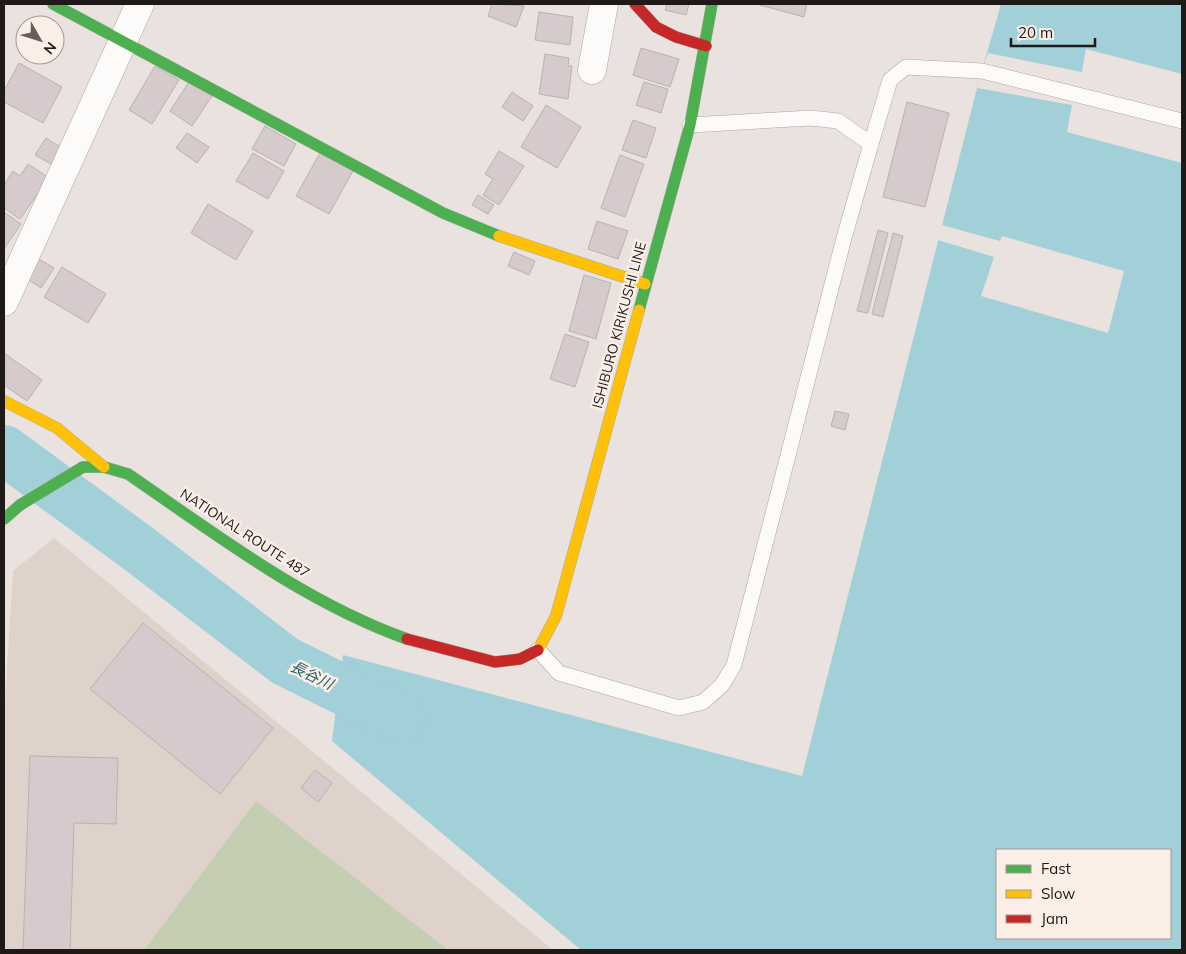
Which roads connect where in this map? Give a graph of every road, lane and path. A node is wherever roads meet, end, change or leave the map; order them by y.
1 (53, 4) edge
2 (140, 4) edge
3 (604, 4) edge
4 (635, 4) edge
5 (712, 4) edge
6 (123, 40) junction
7 (706, 46) junction
8 (592, 70) dead end
9 (1182, 121) edge
10 (690, 125) junction
11 (871, 144) junction
12 (645, 284) junction
13 (4, 302) edge
14 (4, 402) edge
15 (104, 467) junction
16 (4, 519) edge
17 (538, 650) junction

1 - 6 main road
2 - 6 street
3 - 8 street
4 - 7 main road
5 - 7 main road, ISHIBURO KIRIKUSHI LINE
6 - 12 main road
6 - 13 street
7 - 10 main road, ISHIBURO KIRIKUSHI LINE
9 - 11 lane
10 - 11 lane
10 - 12 main road, ISHIBURO KIRIKUSHI LINE
11 - 17 lane
12 - 17 main road, ISHIBURO KIRIKUSHI LINE
14 - 15 main road
15 - 16 main road, NATIONAL ROUTE 487
15 - 17 main road, NATIONAL ROUTE 487

